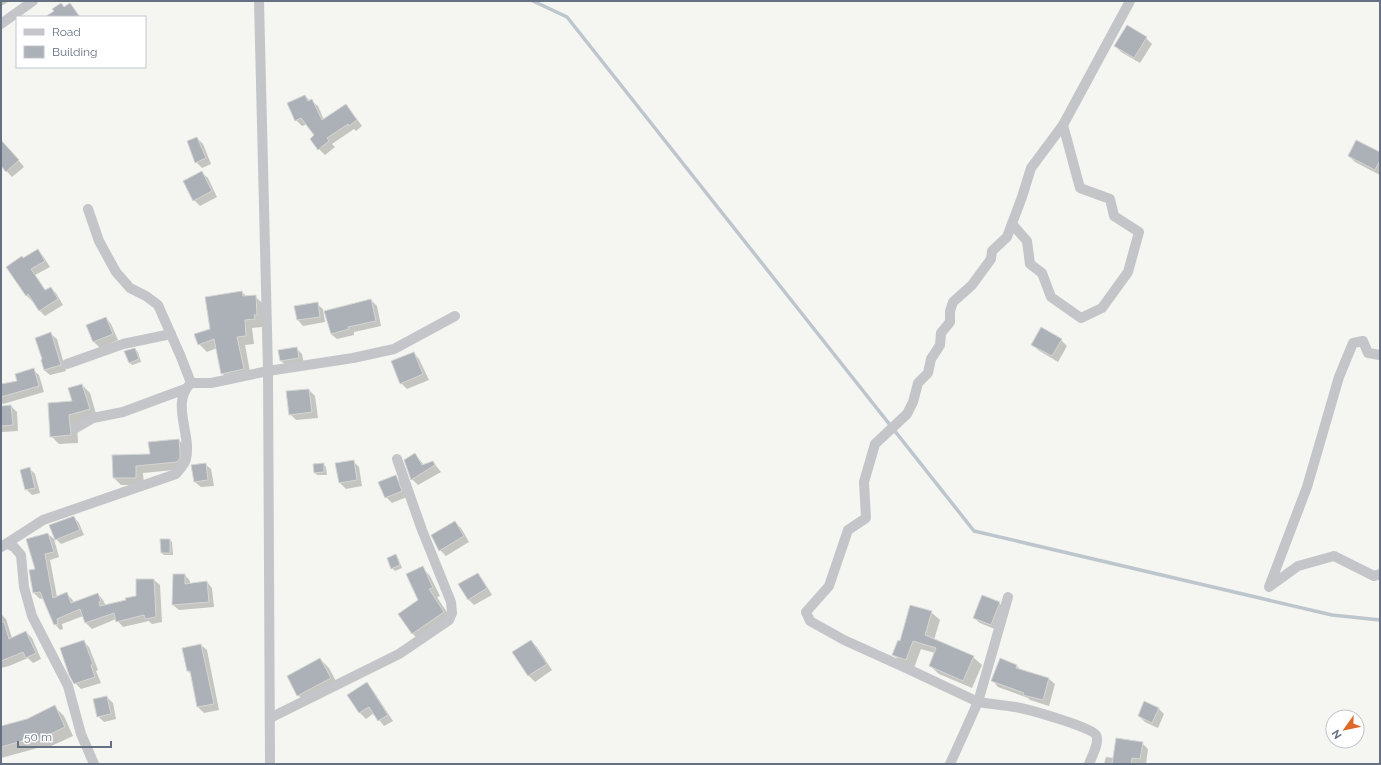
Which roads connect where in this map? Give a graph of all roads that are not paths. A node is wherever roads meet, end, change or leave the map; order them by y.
1 (33, 1) edge
2 (259, 1) edge
3 (1130, 1) edge
4 (1, 24) edge
5 (1063, 125) junction
6 (88, 209) dead end
7 (1012, 224) junction
8 (455, 316) dead end
9 (171, 334) junction
10 (1380, 355) edge
11 (67, 364) dead end
12 (268, 371) junction
13 (188, 386) junction
14 (76, 428) dead end
15 (397, 459) dead end
16 (5, 546) edge
17 (1380, 574) edge
18 (1008, 597) dead end
19 (978, 702) junction
20 (270, 718) junction
21 (94, 764) edge
22 (270, 764) edge
23 (950, 764) edge
24 (1089, 764) edge

1 - 4 street
2 - 12 street
3 - 5 street
5 - 7 street
5 - 7 street
6 - 9 street
7 - 19 street
8 - 12 street
9 - 11 street
9 - 13 street
10 - 17 street
12 - 13 street
12 - 20 street
13 - 14 street
13 - 16 street
15 - 20 street
16 - 21 street
18 - 19 street
19 - 23 street
19 - 24 street
20 - 22 street

